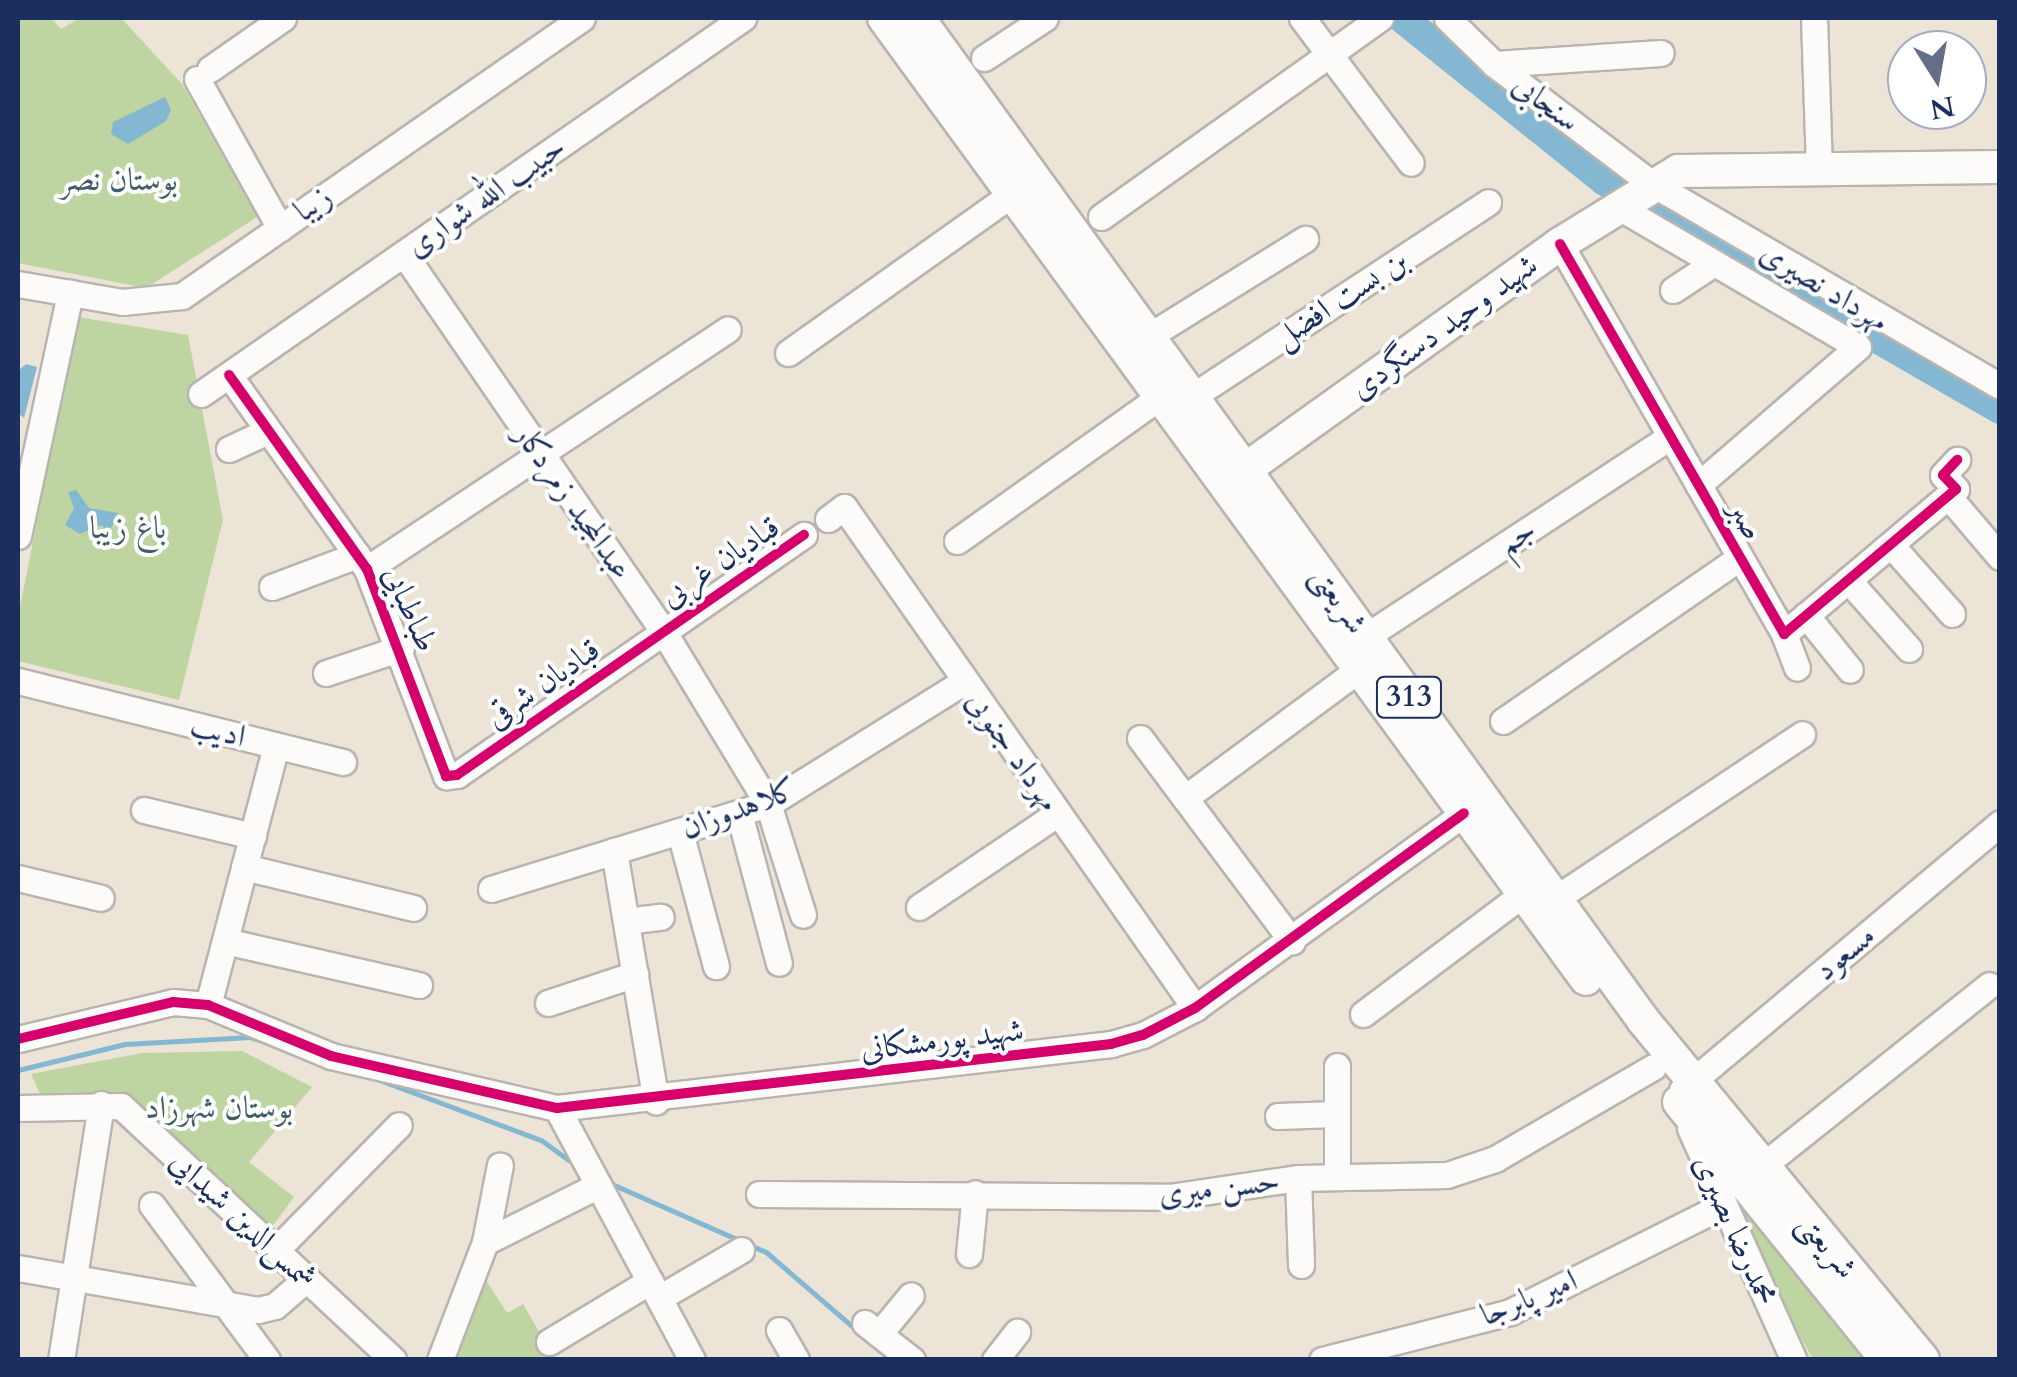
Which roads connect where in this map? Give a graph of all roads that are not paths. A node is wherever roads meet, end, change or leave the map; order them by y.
1 (283, 18) edge
2 (582, 18) edge
3 (742, 18) edge
4 (884, 18) edge
5 (918, 18) edge
6 (1045, 18) edge
7 (1302, 18) edge
8 (1380, 18) edge
9 (1447, 18) edge
10 (1814, 18) edge
11 (1661, 52) dead end
12 (1327, 54) junction
13 (984, 58) dead end
14 (1494, 64) junction
15 (1410, 163) dead end
16 (2000, 167) edge
17 (1818, 168) junction
18 (1634, 194) junction
19 (1010, 195) junction
20 (1488, 202) dead end
21 (1101, 217) dead end
22 (280, 228) junction
23 (1304, 239) dead end
24 (1560, 244) junction
25 (404, 254) junction
26 (1714, 263) junction
27 (1085, 272) junction
28 (18, 284) edge
29 (1673, 290) dead end
30 (70, 293) junction
31 (728, 329) dead end
32 (1149, 336) junction
33 (788, 353) dead end
34 (229, 375) junction
35 (2000, 386) edge
36 (202, 394) dead end
37 (1177, 396) junction
38 (268, 431) junction
39 (1670, 437) junction
40 (228, 449) dead end
41 (538, 453) junction
42 (1958, 460) dead end
43 (1234, 468) junction
44 (1698, 485) junction
45 (1948, 496) junction
46 (828, 518) dead end
47 (804, 535) dead end
48 (18, 536) edge
49 (957, 541) dead end
50 (1890, 544) junction
51 (2000, 557) edge
52 (1739, 558) junction
53 (362, 562) junction
54 (1848, 580) junction
55 (272, 587) dead end
56 (1952, 614) dead end
57 (1806, 616) junction
58 (663, 631) junction
59 (1784, 634) junction
60 (1365, 637) junction
61 (401, 648) junction
62 (1909, 648) dead end
63 (1798, 668) dead end
64 (1358, 670) junction
65 (1850, 670) dead end
66 (326, 673) dead end
67 (18, 681) edge
68 (964, 682) junction
69 (1503, 721) dead end
70 (1802, 734) dead end
71 (1140, 738) dead end
72 (276, 746) junction
73 (344, 762) dead end
74 (452, 776) joint
75 (1185, 798) junction
76 (768, 804) junction
77 (144, 810) dead end
78 (1464, 813) junction
79 (739, 814) junction
80 (1056, 814) junction
81 (2000, 823) edge
82 (680, 832) junction
83 (252, 836) junction
84 (614, 851) junction
85 (244, 868) junction
86 (18, 878) edge
87 (491, 889) dead end
88 (1539, 896) junction
89 (101, 898) dead end
90 (919, 907) dead end
91 (414, 908) dead end
92 (803, 915) dead end
93 (660, 917) dead end
94 (626, 921) junction
95 (225, 941) junction
96 (1292, 941) junction
97 (779, 962) dead end
98 (716, 966) dead end
99 (635, 974) junction
100 (1989, 984) dead end
101 (419, 985) dead end
102 (548, 1002) dead end
103 (208, 1005) junction
104 (1194, 1008) junction
105 (1363, 1014) dead end
106 (18, 1040) edge
107 (1337, 1066) dead end
108 (1652, 1067) junction
109 (1681, 1093) junction
110 (656, 1101) junction
111 (20, 1102) edge
112 (101, 1104) junction
113 (557, 1108) junction
114 (1336, 1114) junction
115 (1278, 1116) dead end
116 (399, 1125) dead end
117 (500, 1166) dead end
118 (1760, 1168) junction
119 (1298, 1178) junction
120 (1336, 1178) junction
121 (599, 1185) junction
122 (975, 1193) junction
123 (758, 1194) dead end
124 (1724, 1204) junction
125 (152, 1205) dead end
126 (493, 1240) junction
127 (276, 1250) junction
128 (741, 1250) dead end
129 (969, 1254) dead end
130 (1300, 1265) dead end
131 (18, 1268) edge
132 (74, 1277) junction
133 (305, 1280) junction
134 (654, 1289) junction
135 (911, 1295) dead end
136 (224, 1302) junction
137 (779, 1330) dead end
138 (1017, 1332) dead end
139 (549, 1342) dead end
140 (886, 1344) edge
141 (61, 1360) edge
142 (267, 1360) edge
143 (393, 1360) edge
144 (440, 1360) edge
145 (692, 1360) edge
146 (796, 1360) edge
147 (994, 1360) edge
148 (1322, 1360) edge
149 (1794, 1360) edge
150 (1887, 1360) edge
151 (1923, 1360) edge

1 - 22 street
2 - 22 street, زیبا
3 - 25 street, حبیب الله شواری
4 - 19 main road, شریعتی / 313
5 - 27 main road, شریعتی / 313
6 - 13 street
7 - 12 street
8 - 12 street
9 - 14 street, سنجابی
10 - 17 street
11 - 14 street
12 - 15 street
12 - 21 street
14 - 18 street, سنجابی
16 - 17 main road, شهید وحید دستگردی
17 - 18 main road, شهید وحید دستگردی
18 - 24 main road, شهید وحید دستگردی
18 - 26 street
18 - 35 street, مهرداد نصیری
19 - 27 main road, شریعتی / 313
19 - 33 street
20 - 37 street, بن بست افضل
22 - 30 street, زیبا
23 - 32 street
24 - 39 street, صبر
24 - 43 main road, شهید وحید دستگردی
25 - 34 street, حبیب الله شواری
25 - 41 street, عبدالمجید زمردکار
26 - 29 street
26 - 44 street
27 - 32 main road, شریعتی / 313
27 - 37 main road, شریعتی / 313
28 - 30 street, زیبا
30 - 48 street
31 - 41 street
32 - 37 main road, شریعتی / 313
34 - 36 street, حبیب الله شواری
34 - 38 street, طباطبایی
37 - 43 main road, شریعتی / 313
37 - 49 street, بن بست افضل
38 - 40 street
38 - 53 street, طباطبایی
39 - 44 street, صبر
39 - 60 street, جم
41 - 53 street
41 - 58 street, عبدالمجید زمردکار
42 - 45 street
43 - 60 main road, شریعتی / 313
43 - 64 main road, شریعتی / 313
44 - 52 street, صبر
45 - 50 street
45 - 51 street
46 - 68 street, مهرداد جنوبی
47 - 58 street, قبادیان غربی
50 - 54 street
50 - 56 street
52 - 59 street, صبر
52 - 69 street
53 - 55 street
53 - 61 street, طباطبایی
54 - 57 street
54 - 62 street
57 - 59 street
57 - 65 street
58 - 74 street, قبادیان شرقی
58 - 76 street, عبدالمجید زمردکار
59 - 63 street, صبر
60 - 88 main road, شریعتی / 313
61 - 66 street
61 - 74 street, طباطبایی
64 - 75 street
64 - 78 main road, شریعتی / 313
67 - 72 street, ادیب
68 - 76 street, کلاهدوزان
68 - 80 street, مهرداد جنوبی
70 - 88 street
71 - 75 street
72 - 73 street
72 - 83 street, ادیب
75 - 96 street
76 - 79 street, کلاهدوزان
76 - 92 street, عبدالمجید زمردکار
77 - 83 street
78 - 88 main road, شریعتی / 313
78 - 96 street, شهید پورمشکانی
79 - 82 street, کلاهدوزان
79 - 97 street
80 - 90 street
80 - 104 street, مهرداد جنوبی
81 - 109 street, مسعود
82 - 84 street, کلاهدوزان
82 - 98 street
83 - 85 street, ادیب
84 - 87 street, کلاهدوزان
84 - 94 street
85 - 91 street
85 - 95 street, ادیب
86 - 89 street
88 - 105 street
88 - 108 main road, شریعتی / 313
88 - 109 main road, شریعتی / 313
93 - 94 street
94 - 99 street
95 - 101 street
95 - 103 street, ادیب
96 - 104 street, شهید پورمشکانی
99 - 102 street
99 - 110 street
100 - 118 street
103 - 106 street, شهید پورمشکانی
103 - 113 street, شهید پورمشکانی
104 - 110 street, شهید پورمشکانی
107 - 114 street
108 - 109 main road, شریعتی / 313
108 - 120 street, حسن میری
109 - 118 main road, شریعتی / 313
109 - 124 street, محمدرضا بصیری
109 - 150 main road, شریعتی / 313
110 - 113 street, شهید پورمشکانی
111 - 112 street
112 - 127 street, شمس‌الدین شیدایی
112 - 132 street
113 - 121 street
114 - 115 street
114 - 120 street
116 - 127 street
117 - 126 street
118 - 151 main road, شریعتی / 313
119 - 120 street, حسن میری
119 - 122 street, حسن میری
119 - 130 street
121 - 126 street
121 - 134 street
122 - 123 street, حسن میری
122 - 129 street
124 - 148 street, امیر پابرجا
124 - 149 street, محمدرضا بصیری
125 - 136 street
126 - 144 street
127 - 133 street, شمس‌الدین شیدایی
128 - 134 street
131 - 132 street
132 - 136 street
132 - 141 street
133 - 136 street
133 - 143 street, شمس‌الدین شیدایی
134 - 139 street
134 - 145 street
135 - 140 street
136 - 142 street
137 - 146 street
138 - 147 street

